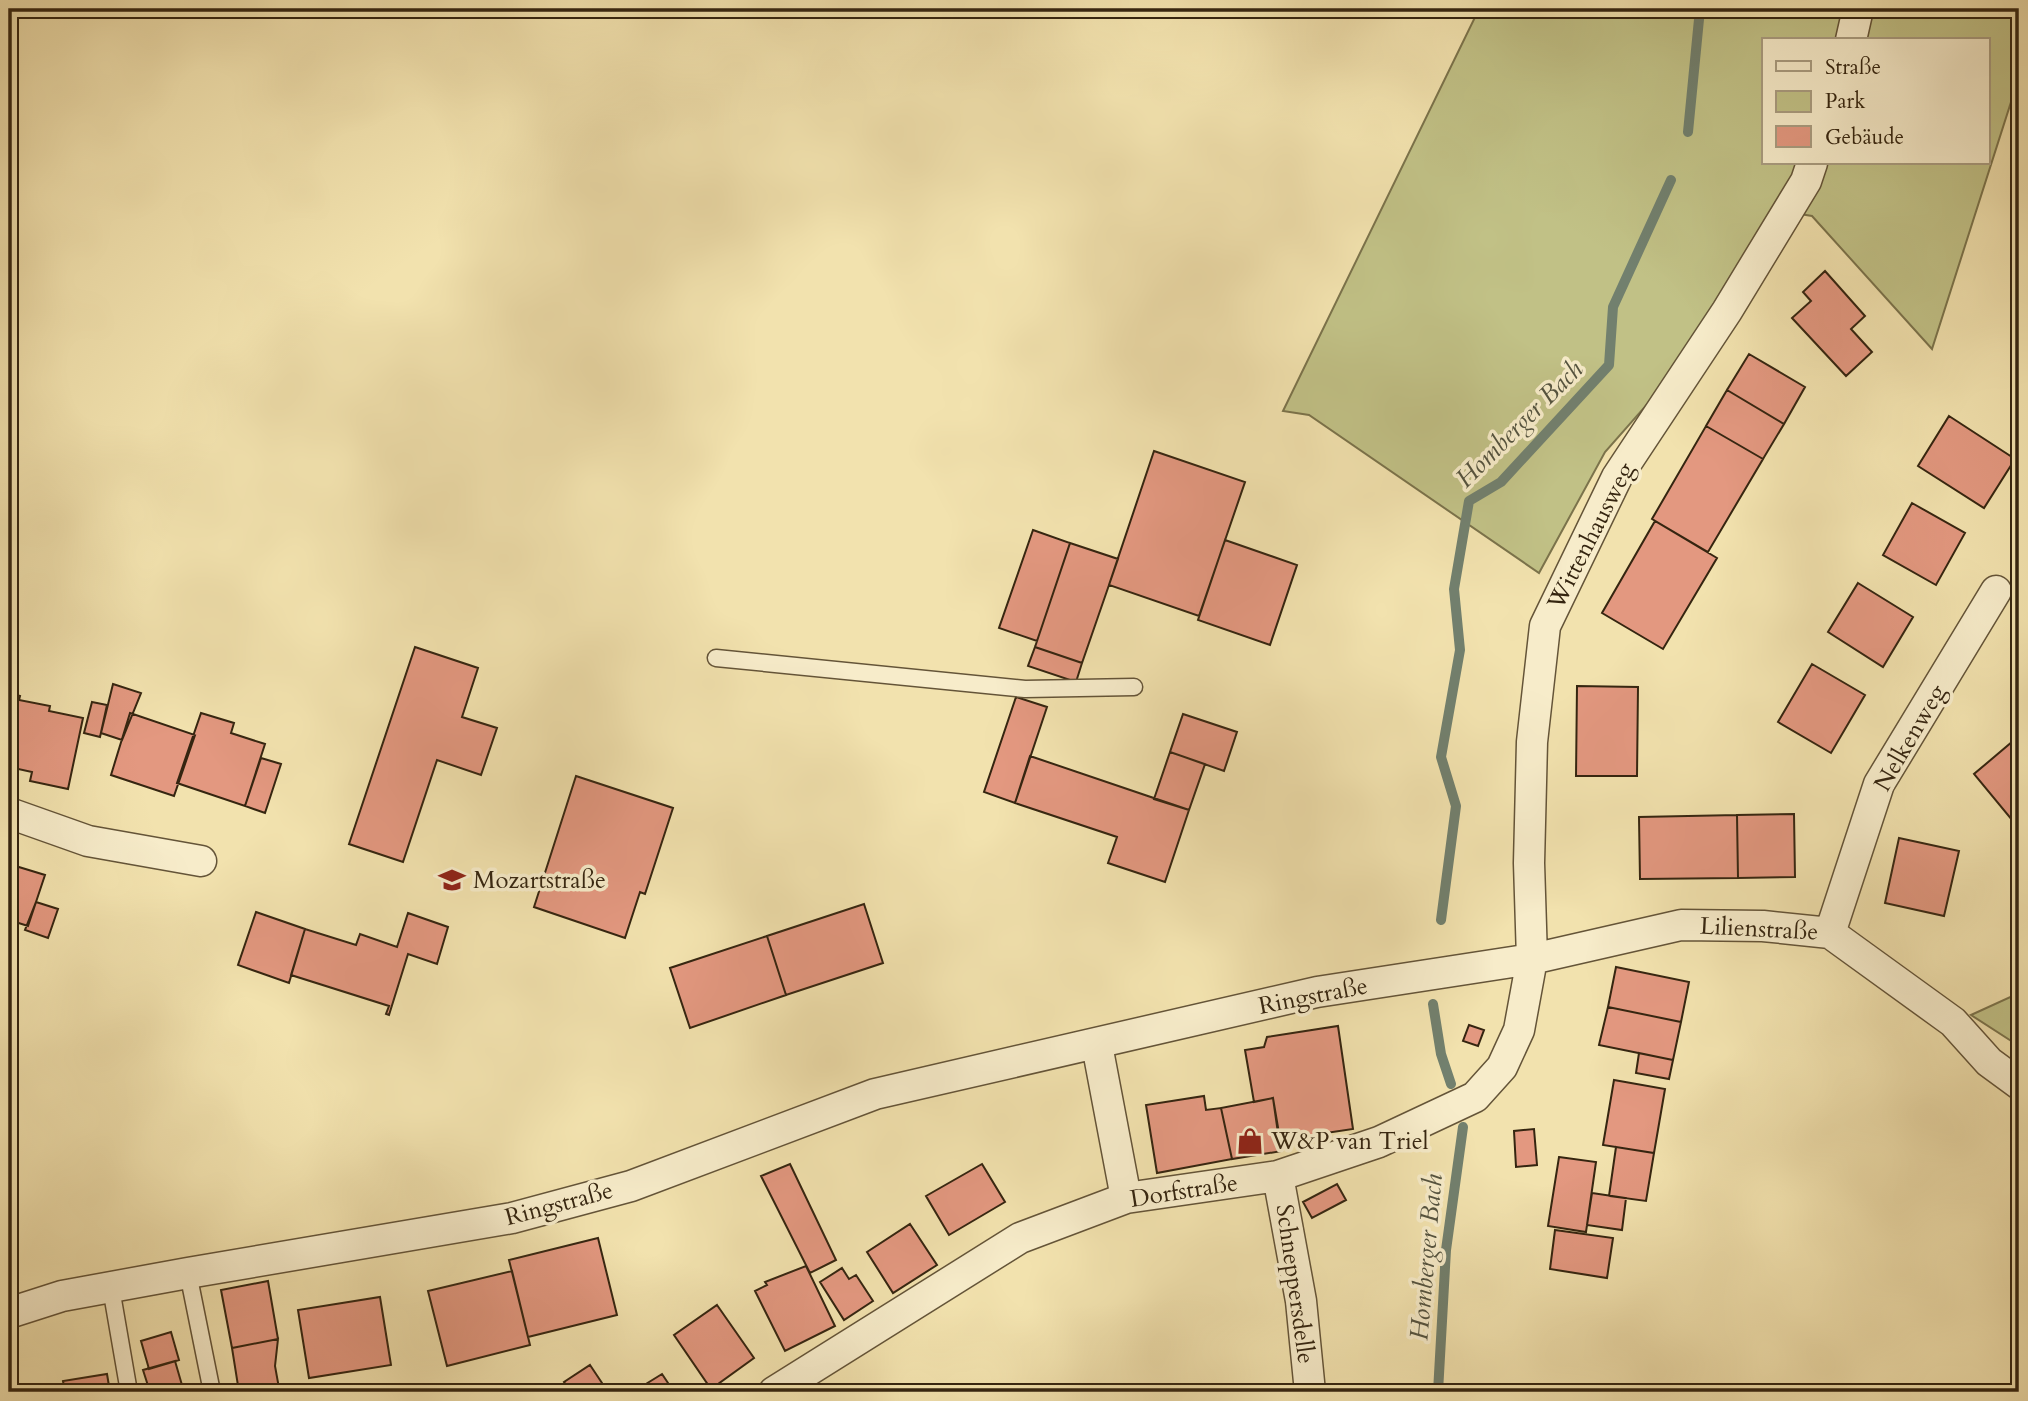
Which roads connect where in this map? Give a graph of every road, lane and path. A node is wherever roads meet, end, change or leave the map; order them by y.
1 (1857, 9) edge
2 (1851, 38) edge
3 (1812, 164) edge
4 (1996, 591) dead end
5 (716, 658) dead end
6 (1134, 687) dead end
7 (9, 813) edge
8 (201, 862) dead end
9 (1830, 933) junction
10 (1532, 959) junction
11 (1097, 1045) junction
12 (2019, 1084) edge
13 (1278, 1176) junction
14 (1126, 1198) junction
15 (188, 1273) junction
16 (111, 1288) junction
17 (9, 1313) edge
18 (129, 1392) edge
19 (212, 1392) edge
20 (774, 1392) edge
21 (1310, 1392) edge

1 - 2 street
3 - 10 street, Wittenhausweg
4 - 9 street, Nelkenweg
5 - 6 lane
7 - 8 street
9 - 10 street, Lilienstraße
9 - 12 street, Lilienstraße
10 - 11 street, Ringstraße
10 - 13 street, Dorfstraße
11 - 14 street
11 - 15 street, Ringstraße
13 - 14 street, Dorfstraße
13 - 21 street, Schneppersdelle
14 - 20 street, Dorfstraße
15 - 16 street, Ringstraße
15 - 19 lane
16 - 17 street, Ringstraße
16 - 18 lane

